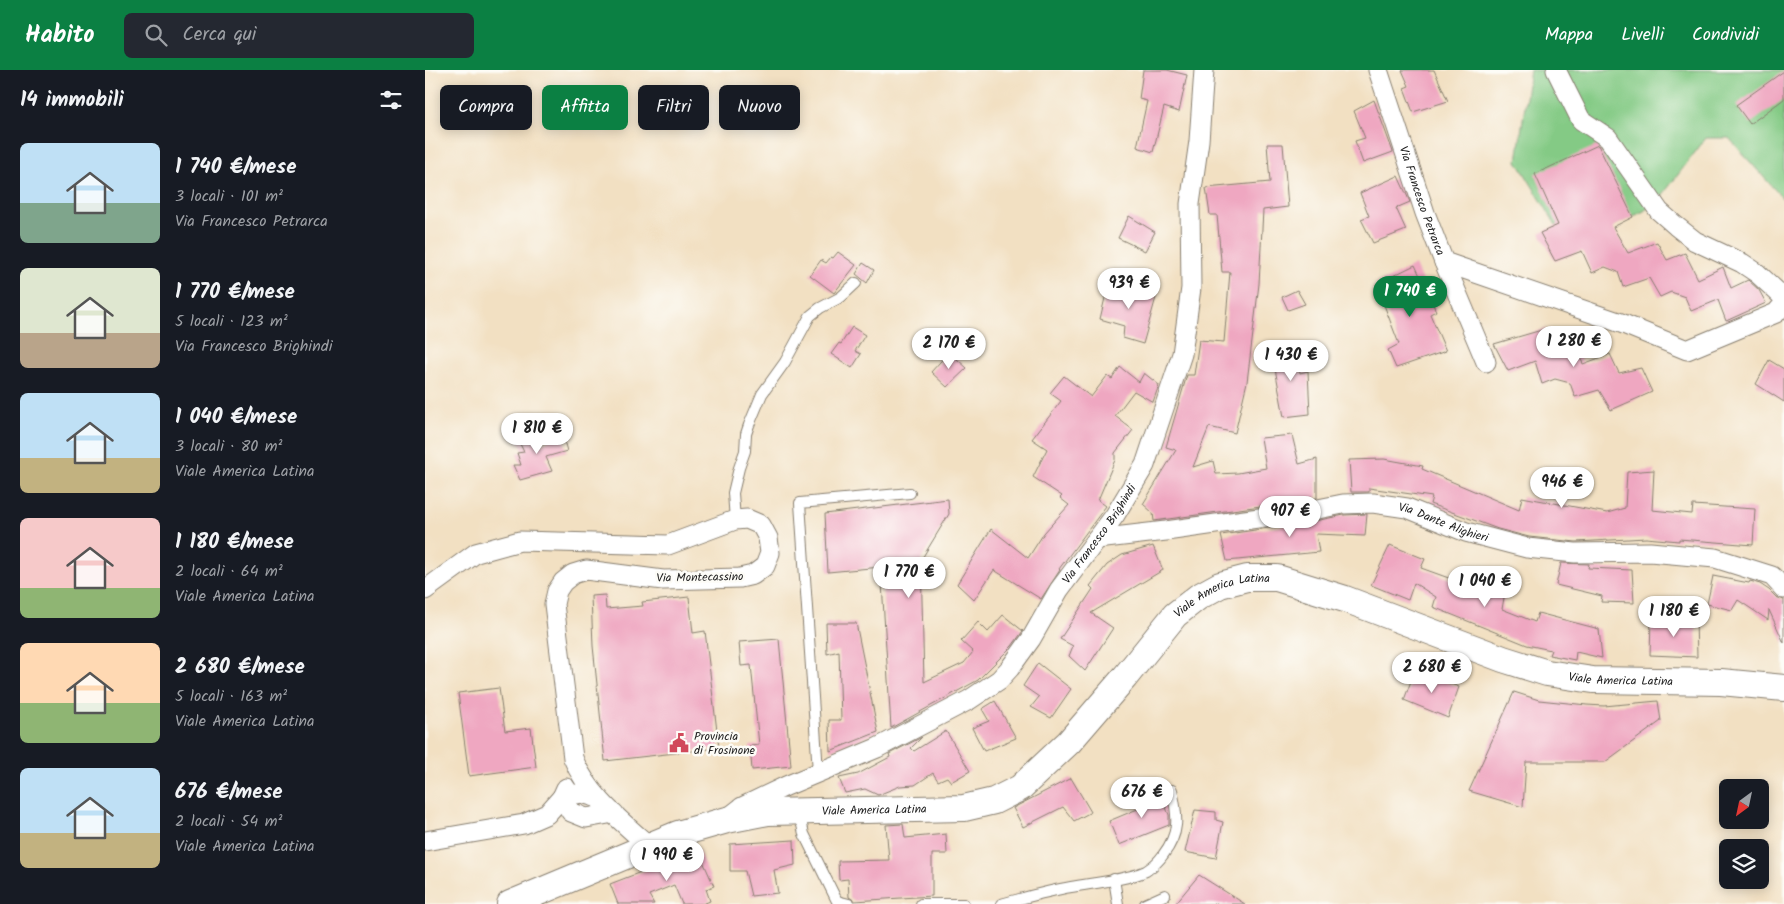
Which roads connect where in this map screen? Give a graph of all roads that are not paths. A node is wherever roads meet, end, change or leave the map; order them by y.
1 (1378, 70) edge
2 (1556, 70) edge
3 (1205, 71) edge
4 (1444, 262) junction
5 (856, 283) dead end
6 (1780, 314) edge
7 (1486, 362) dead end
8 (910, 493) dead end
9 (735, 520) junction
10 (1097, 539) junction
11 (1784, 564) edge
12 (1769, 576) junction
13 (1784, 589) edge
14 (425, 590) edge
15 (1784, 688) edge
16 (573, 758) junction
17 (818, 772) junction
18 (1172, 790) dead end
19 (562, 797) junction
20 (598, 798) junction
21 (795, 811) junction
22 (614, 813) junction
23 (727, 820) junction
24 (425, 841) edge
25 (649, 846) junction
26 (1114, 879) junction
27 (1165, 894) dead end
28 (510, 904) edge
29 (849, 904) edge
30 (921, 904) edge
31 (964, 904) edge
32 (1001, 904) edge
33 (1117, 904) edge
34 (1145, 904) edge

1 - 4 street, Via Francesco Petrarca
2 - 6 street, Via Francesco Petrarca
3 - 10 street, Via Francesco Brighindi
4 - 6 street, Via Francesco Petrarca
4 - 7 street
5 - 9 lane
8 - 17 lane
9 - 14 street
9 - 16 street, Via Montecassino
10 - 12 street, Via Dante Alighieri
10 - 17 street, Via Francesco Brighindi
11 - 12 street
12 - 13 street, Via Dante Alighieri
15 - 21 main road, Viale America Latina
16 - 19 street
16 - 20 street, Via Montecassino
17 - 23 street, Via Francesco Brighindi
18 - 26 lane
19 - 20 street
19 - 22 street
19 - 24 street
20 - 22 street, Via Montecassino
21 - 23 main road, Viale America Latina
21 - 29 lane
22 - 25 street, Via Montecassino
23 - 25 main road, Viale America Latina
25 - 28 main road, Viale America Latina
26 - 32 lane
26 - 33 lane
27 - 34 lane
30 - 31 lane

